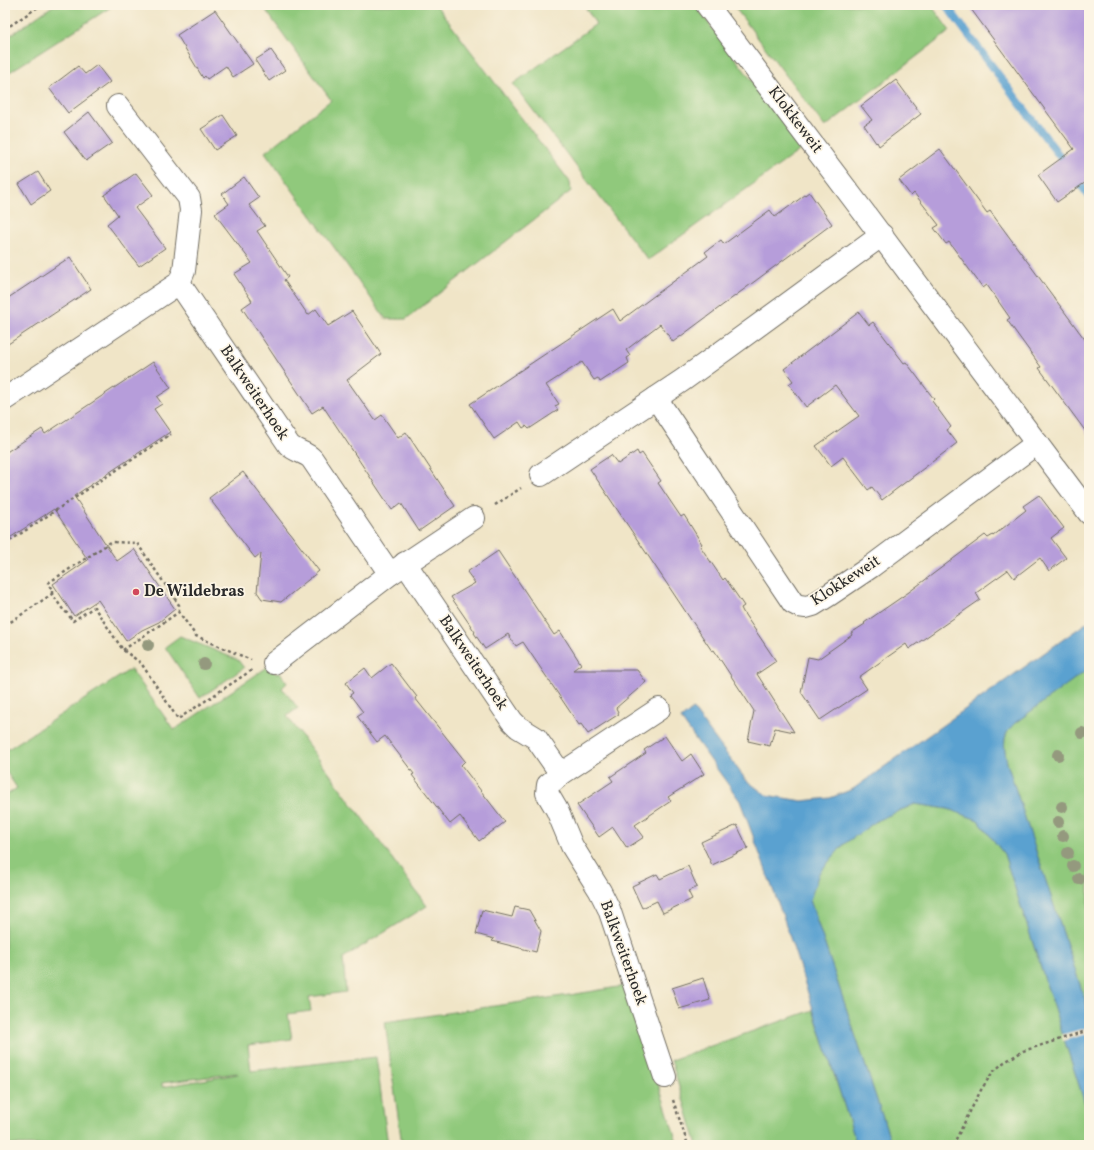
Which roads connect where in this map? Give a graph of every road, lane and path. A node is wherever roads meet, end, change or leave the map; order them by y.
1 (41, 5) edge
2 (707, 5) edge
3 (5, 29) edge
4 (118, 106) dead end
5 (882, 236) junction
6 (179, 283) junction
7 (656, 398) junction
8 (5, 399) edge
9 (171, 434) dead end
10 (1037, 443) junction
11 (541, 475) joint
12 (1089, 513) edge
13 (474, 518) joint
14 (5, 544) edge
15 (398, 568) junction
16 (52, 594) junction
17 (178, 612) junction
18 (5, 623) edge
19 (123, 650) junction
20 (262, 664) junction
21 (659, 710) dead end
22 (561, 774) junction
23 (1089, 1030) edge
24 (665, 1077) joint
25 (688, 1145) edge
26 (953, 1145) edge

1 - 3 path
2 - 5 street, Klokkeweit
4 - 6 street
5 - 7 street
5 - 10 street, Klokkeweit
6 - 8 street
6 - 15 street, Balkweiterhoek
7 - 10 street, Klokkeweit
7 - 11 street
9 - 14 path
10 - 12 street, Klokkeweit
11 - 13 path
13 - 15 street
15 - 20 street
15 - 22 street, Balkweiterhoek
16 - 17 path
16 - 18 path
16 - 19 path
17 - 19 path
17 - 20 path
19 - 20 path
21 - 22 street, Balkweiterhoek
22 - 24 street, Balkweiterhoek
23 - 26 path
24 - 25 path

